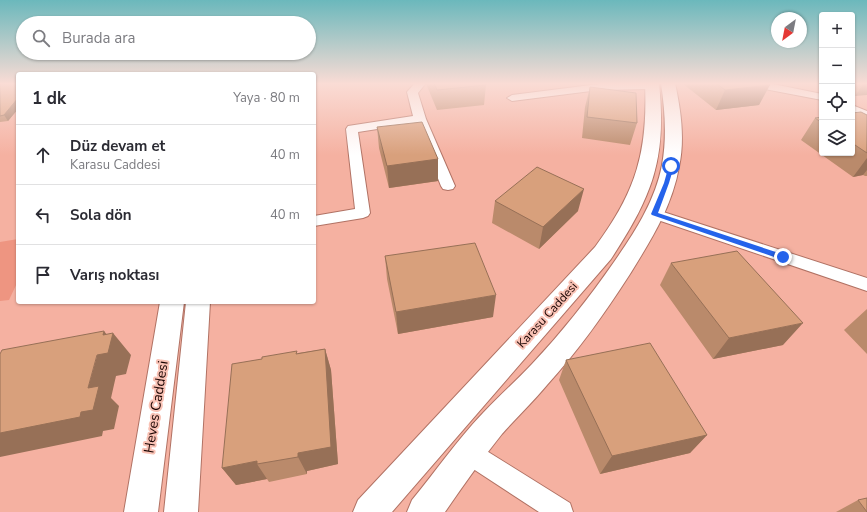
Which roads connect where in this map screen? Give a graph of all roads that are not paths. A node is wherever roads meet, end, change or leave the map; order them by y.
1 (416, 107) edge
2 (655, 107) edge
3 (668, 107) edge
4 (855, 110) edge
5 (867, 116) edge
6 (420, 119) junction
7 (448, 186) dead end
8 (654, 214) junction
9 (316, 221) edge
10 (867, 285) edge
11 (172, 304) edge
12 (198, 304) edge
13 (469, 453) junction
14 (141, 512) edge
15 (181, 512) edge
16 (370, 512) edge
17 (424, 512) edge
18 (561, 512) edge

1 - 6 street
2 - 16 street, Karasu Caddesi
3 - 8 street
4 - 5 street
6 - 7 street
6 - 9 street
8 - 10 street
8 - 13 street
11 - 14 street, Heves Caddesi
12 - 15 street
13 - 17 street
13 - 18 street

